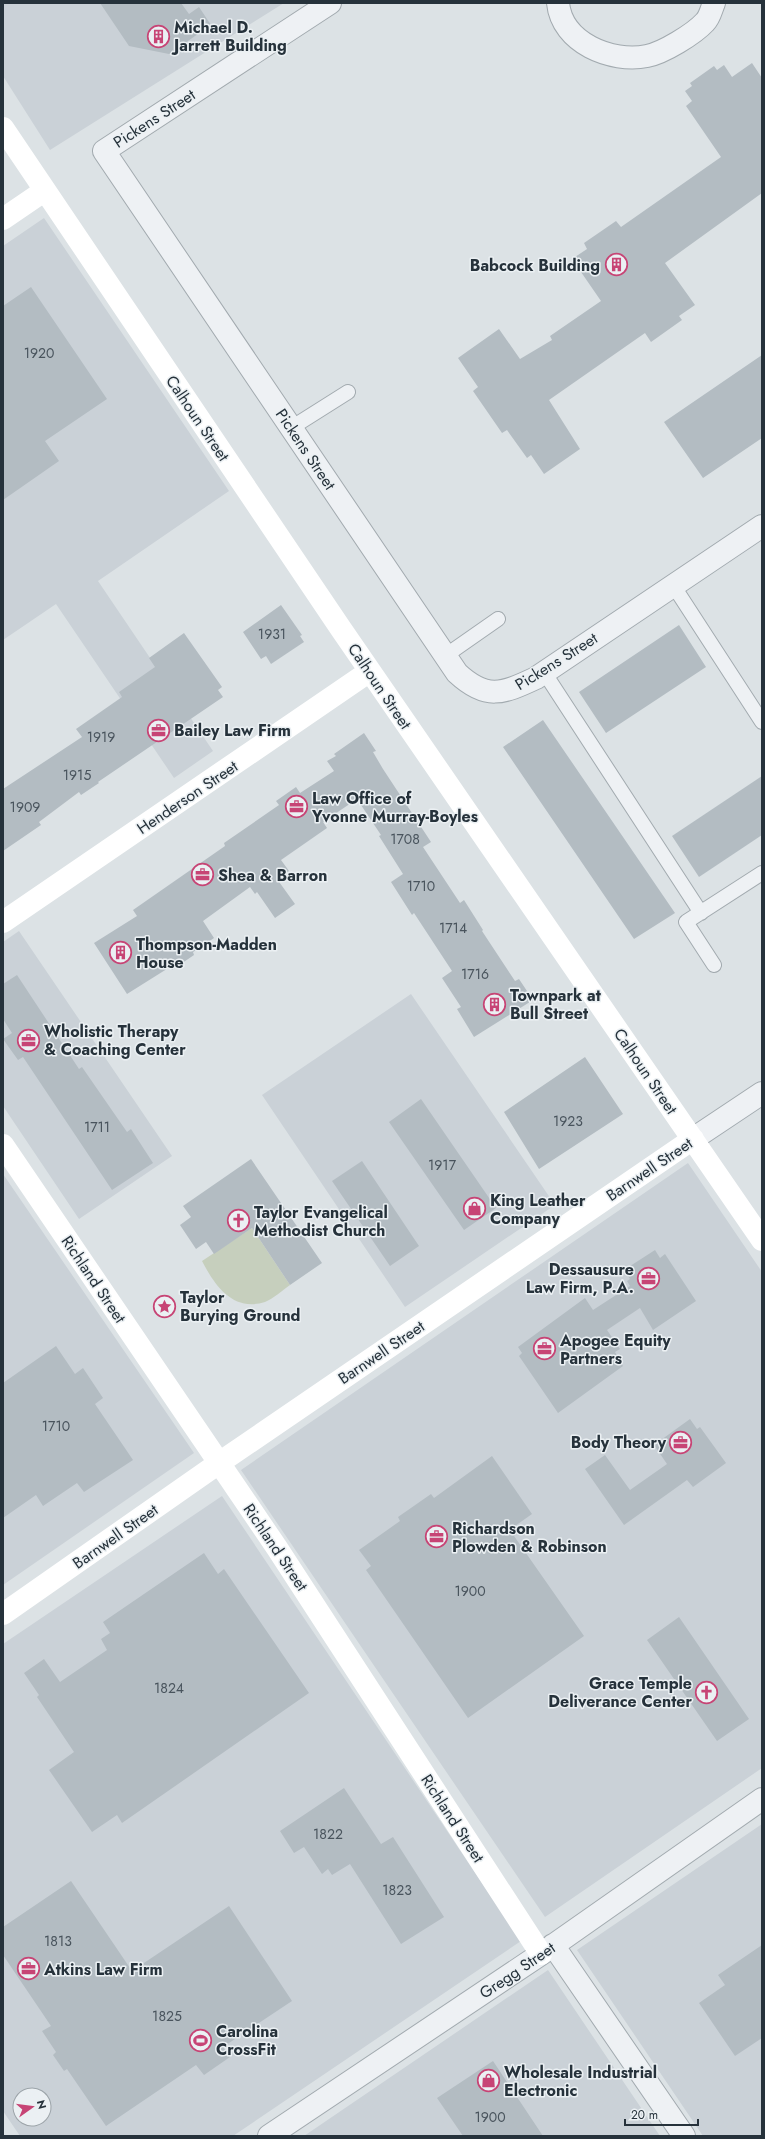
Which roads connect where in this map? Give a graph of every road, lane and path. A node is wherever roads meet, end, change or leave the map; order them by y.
1 (330, 3) edge
2 (558, 3) edge
3 (714, 3) edge
4 (3, 128) edge
5 (44, 191) junction
6 (3, 219) edge
7 (348, 392) dead end
8 (291, 428) junction
9 (759, 534) edge
10 (673, 586) junction
11 (498, 619) dead end
12 (446, 656) junction
13 (370, 671) junction
14 (544, 672) junction
15 (762, 722) edge
16 (762, 873) edge
17 (701, 913) junction
18 (3, 922) edge
19 (714, 965) dead end
20 (762, 1093) edge
21 (692, 1139) junction
22 (3, 1145) edge
23 (762, 1240) edge
24 (219, 1463) junction
25 (3, 1614) edge
26 (762, 1799) edge
27 (547, 1950) junction
28 (269, 2136) edge
29 (684, 2136) edge

1 - 8 street, Pickens Street
2 - 3 street
4 - 5 street, Calhoun Street
5 - 6 street
5 - 13 street, Calhoun Street
7 - 8 lane
8 - 12 street, Pickens Street
9 - 10 street, Pickens Street
10 - 14 street, Pickens Street
10 - 15 lane
11 - 12 lane
12 - 14 street, Pickens Street
13 - 18 street, Henderson Street
13 - 21 street, Calhoun Street
14 - 17 lane
16 - 17 lane
17 - 19 lane
20 - 21 street, Barnwell Street
21 - 23 street, Calhoun Street
21 - 24 street, Barnwell Street
22 - 24 street, Richland Street
24 - 25 street, Barnwell Street
24 - 27 street, Richland Street
26 - 27 street, Gregg Street
27 - 28 street, Gregg Street
27 - 29 street, Richland Street

